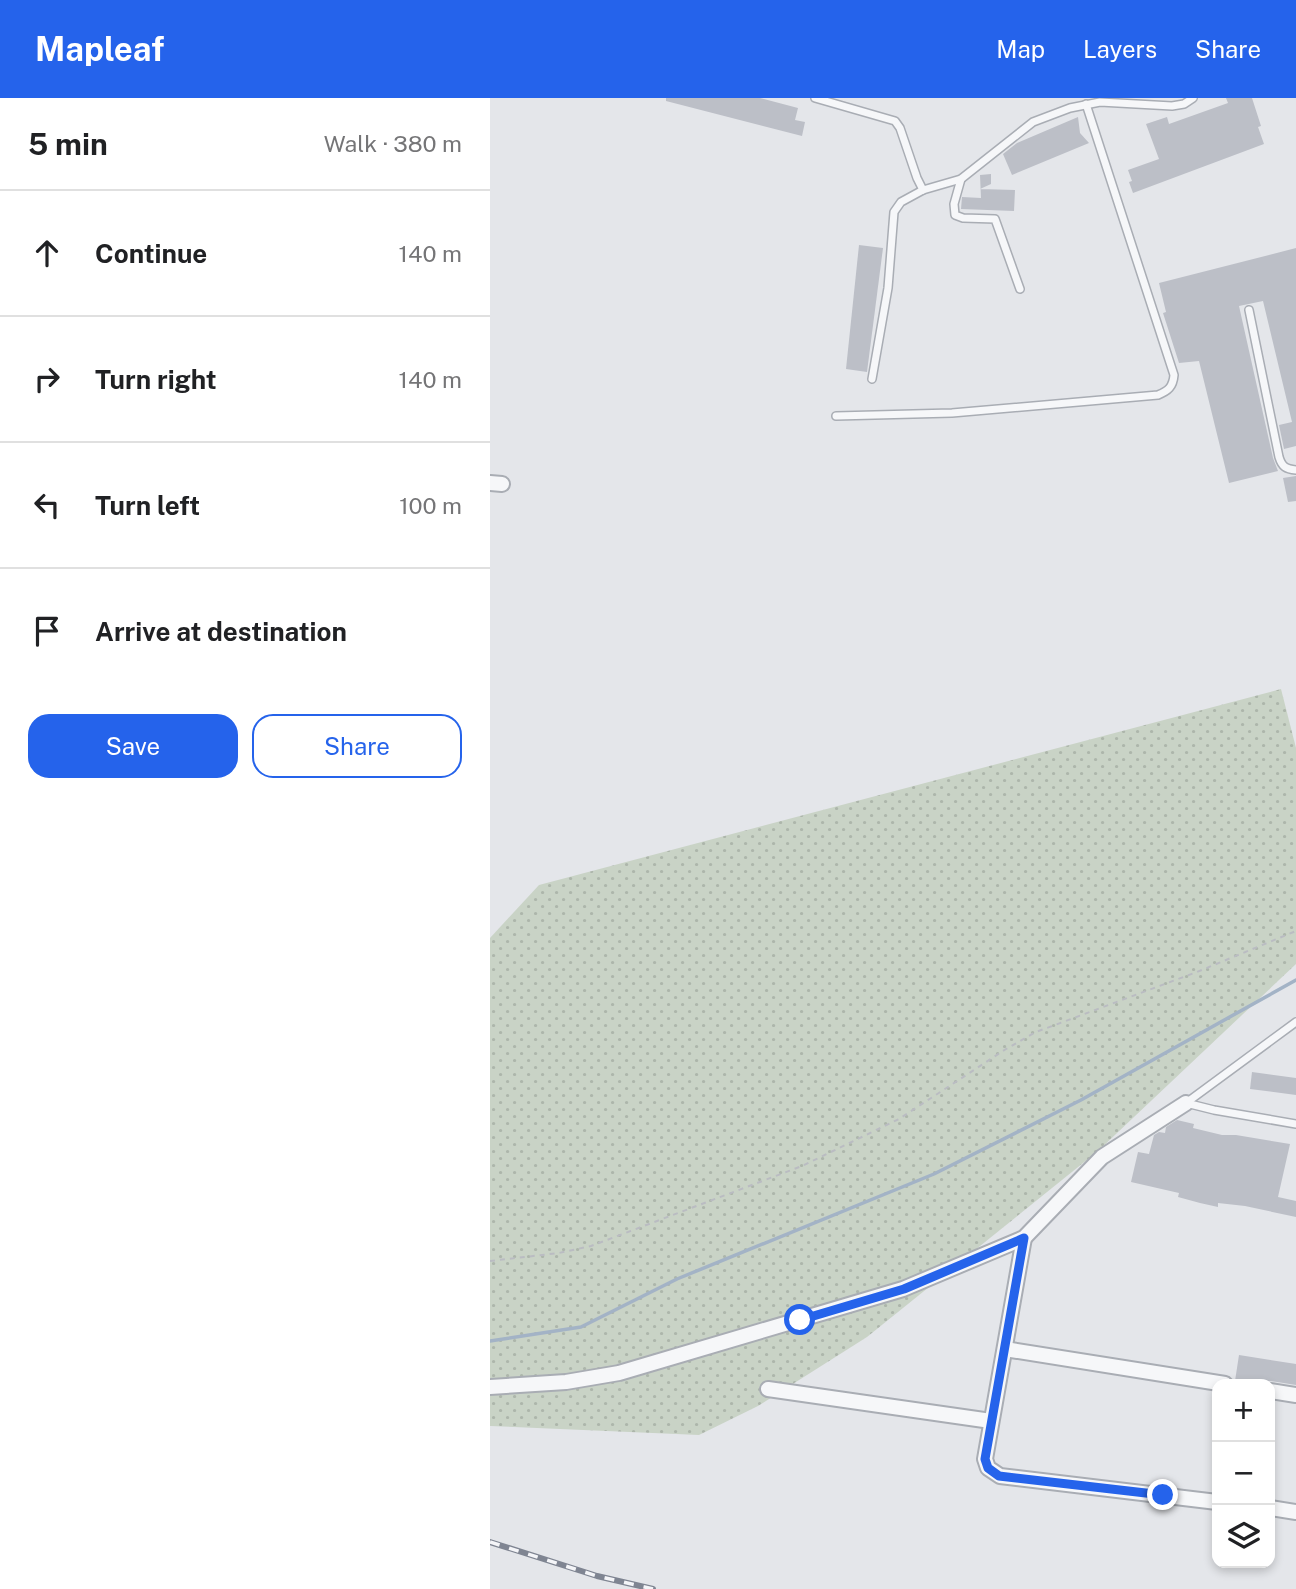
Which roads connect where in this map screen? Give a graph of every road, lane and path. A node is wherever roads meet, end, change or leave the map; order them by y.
1 (816, 98) edge
2 (1193, 98) edge
3 (1086, 104) junction
4 (961, 179) junction
5 (923, 190) junction
6 (1020, 289) dead end
7 (1249, 310) dead end
8 (872, 379) dead end
9 (836, 416) dead end
10 (1296, 470) edge
11 (1296, 931) edge
12 (1296, 1022) edge
13 (1186, 1103) junction
14 (1296, 1124) edge
15 (1024, 1238) junction
16 (490, 1261) edge
17 (1005, 1349) junction
18 (1212, 1382) edge
19 (490, 1387) edge
20 (768, 1389) dead end
21 (1275, 1392) edge
22 (1296, 1395) edge
23 (992, 1421) junction
24 (1212, 1501) edge
25 (1275, 1509) edge
26 (1296, 1512) edge

1 - 5 lane
2 - 3 lane
3 - 4 lane
3 - 9 lane
4 - 5 lane
4 - 6 lane
5 - 8 lane
7 - 10 lane
11 - 16 path
12 - 13 lane
13 - 14 lane
13 - 15 street
15 - 17 street
15 - 19 street
17 - 18 street
17 - 23 street
20 - 23 street
21 - 22 street
23 - 24 street
25 - 26 street

